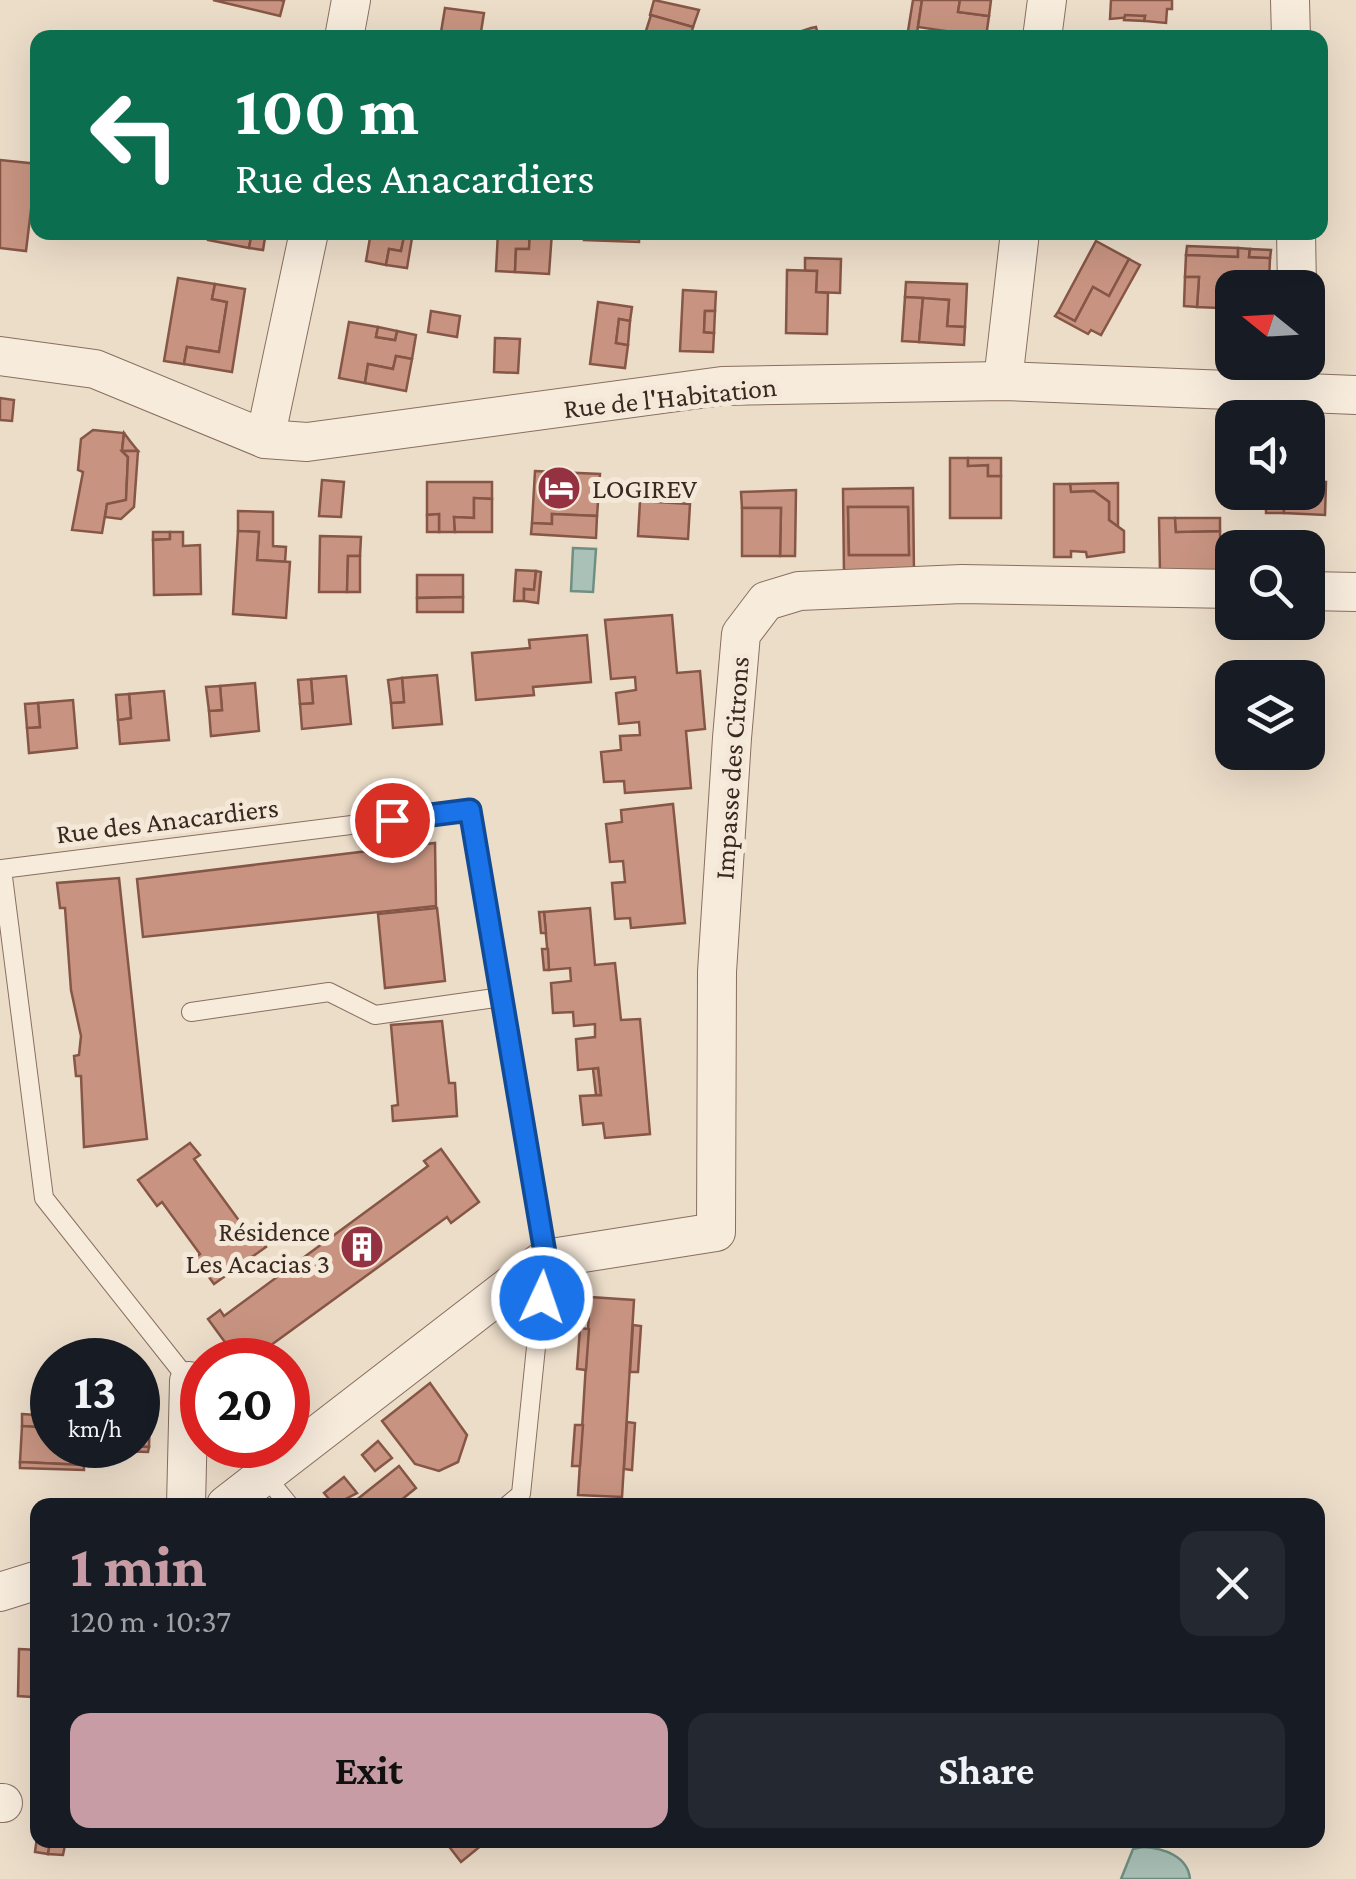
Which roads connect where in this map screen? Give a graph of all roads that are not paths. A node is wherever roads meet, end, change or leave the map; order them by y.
1 (351, 0) edge
2 (1046, 0) edge
3 (1290, 0) edge
4 (345, 30) edge
5 (1043, 30) edge
6 (1291, 30) edge
7 (307, 240) edge
8 (1019, 240) edge
9 (1296, 240) edge
10 (1297, 270) edge
11 (0, 356) edge
12 (1215, 377) edge
13 (1311, 380) edge
14 (1004, 381) junction
15 (1356, 395) edge
16 (265, 439) junction
17 (1215, 590) edge
18 (1325, 591) edge
19 (1356, 592) edge
20 (1, 860) edge
21 (502, 996) junction
22 (191, 1012) dead end
23 (546, 1259) junction
24 (180, 1370) edge
25 (189, 1468) edge
26 (259, 1468) edge
27 (278, 1491) edge
28 (187, 1498) edge
29 (252, 1498) edge
30 (516, 1498) edge
31 (30, 1583) edge
32 (0, 1592) edge

1 - 4 street
2 - 5 street
3 - 6 street
7 - 16 street
8 - 14 street
9 - 10 street
11 - 16 street, Rue de l'Habitation
12 - 14 street, Rue de l'Habitation
13 - 15 street, Rue de l'Habitation
14 - 16 street, Rue de l'Habitation
17 - 23 street, Impasse des Citrons
18 - 19 street
20 - 21 lane, Rue des Anacardiers
20 - 24 lane, Rue des Anacardiers
21 - 22 lane
21 - 23 lane, Rue des Anacardiers
23 - 27 street
23 - 30 lane, Rue des Anacardiers
25 - 28 street
26 - 27 lane
27 - 29 street
31 - 32 street

